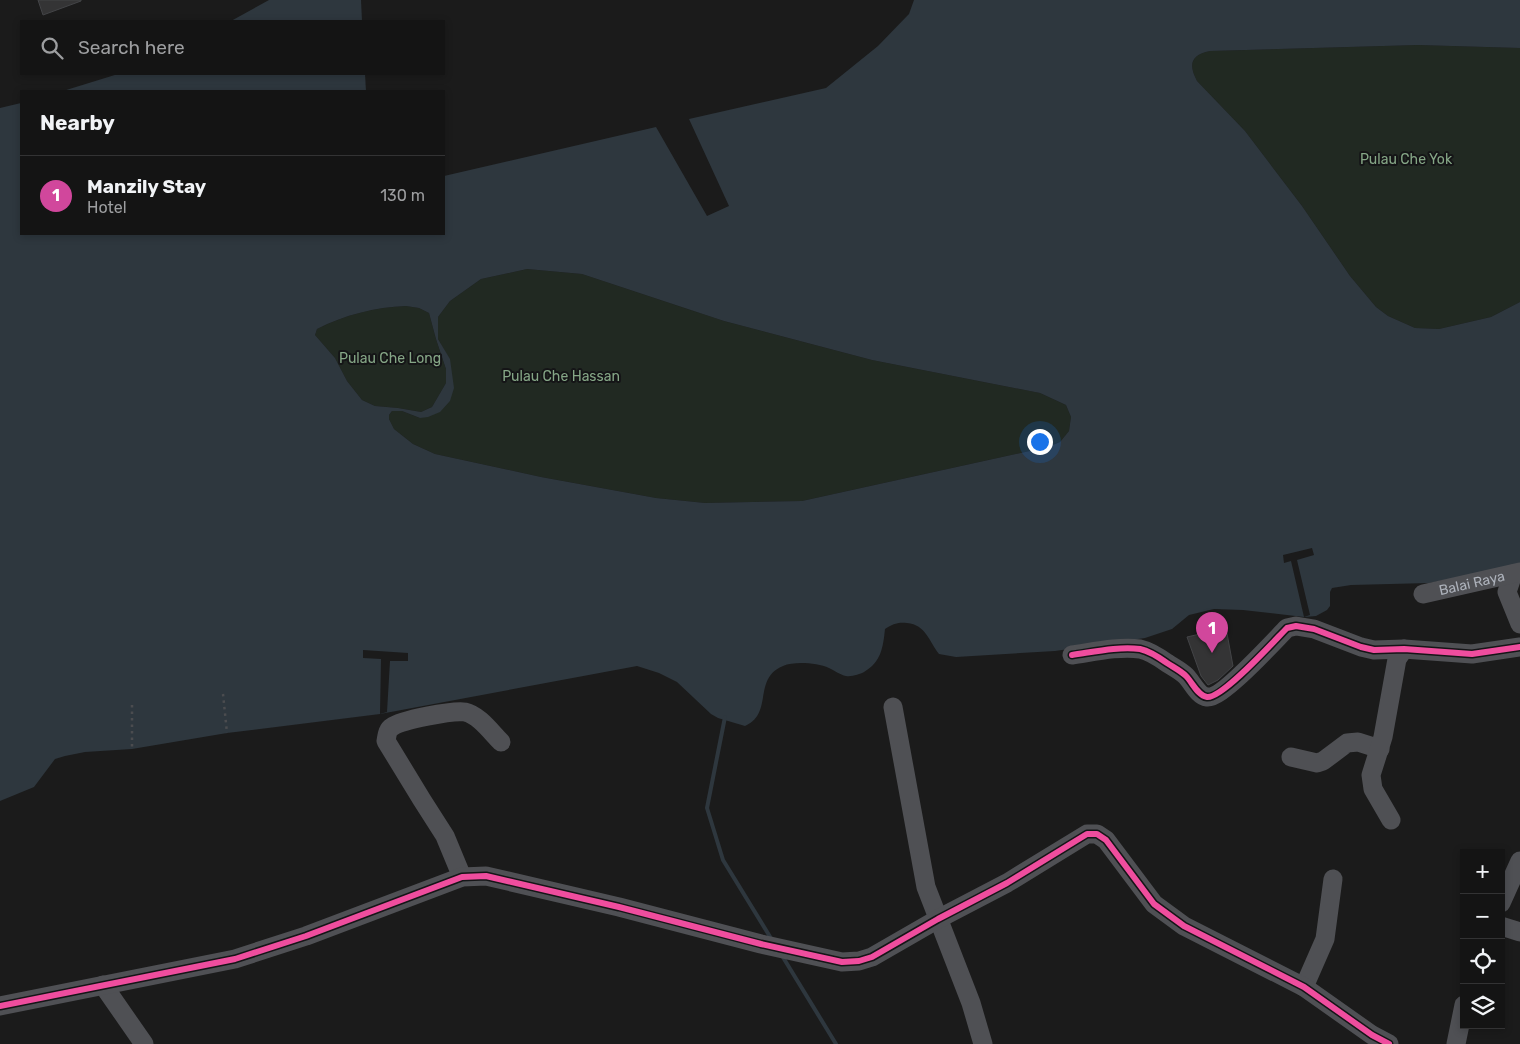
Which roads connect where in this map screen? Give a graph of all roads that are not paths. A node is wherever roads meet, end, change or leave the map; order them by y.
1 (1516, 573) edge
2 (1423, 594) dead end
3 (1520, 624) edge
4 (1520, 647) edge
5 (1404, 649) junction
6 (1072, 655) dead end
7 (893, 707) dead end
8 (501, 742) dead end
9 (1380, 749) junction
10 (1290, 757) dead end
11 (1391, 820) dead end
12 (1520, 861) edge
13 (462, 876) junction
14 (1334, 879) dead end
15 (1505, 894) edge
16 (938, 919) junction
17 (1505, 927) edge
18 (1520, 932) edge
19 (102, 985) junction
20 (1304, 986) junction
21 (0, 1006) edge
22 (1460, 1024) edge
23 (144, 1044) edge
24 (982, 1044) edge
25 (1389, 1044) edge
26 (1456, 1044) edge

1 - 2 street, Balai Raya
1 - 3 street
4 - 5 street
5 - 6 street
5 - 9 street
7 - 16 street
8 - 13 street
9 - 10 street
9 - 11 street
12 - 15 street
13 - 16 street
13 - 19 street
14 - 20 street
16 - 20 street
16 - 24 street
17 - 18 street
19 - 21 street
19 - 23 street
20 - 25 street
22 - 26 street

